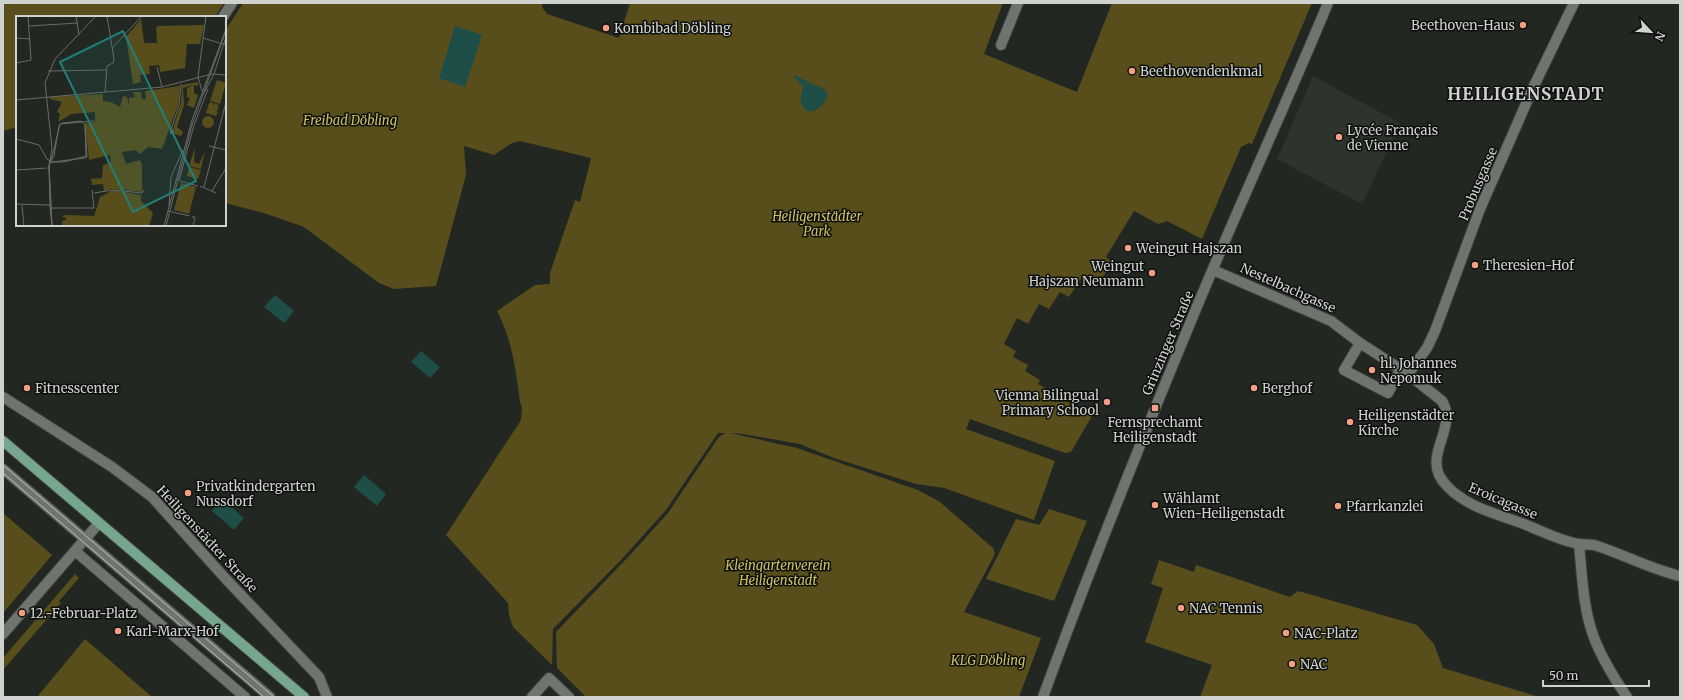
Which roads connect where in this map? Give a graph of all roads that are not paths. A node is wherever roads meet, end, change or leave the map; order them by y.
1 (232, 3) edge
2 (1018, 3) edge
3 (1328, 3) edge
4 (1574, 3) edge
5 (224, 16) edge
6 (1001, 45) dead end
7 (1213, 270) junction
8 (1360, 343) junction
9 (1404, 371) junction
10 (3, 397) edge
11 (3, 441) edge
12 (3, 469) edge
13 (99, 523) junction
14 (85, 539) junction
15 (1579, 544) junction
16 (75, 551) junction
17 (1680, 576) edge
18 (3, 634) edge
19 (245, 697) edge
20 (270, 697) edge
21 (304, 697) edge
22 (327, 697) edge
23 (532, 697) edge
24 (569, 697) edge
25 (1043, 697) edge
26 (1627, 697) edge

1 - 5 street
2 - 6 street
3 - 7 street, Grinzinger Straße
4 - 9 street, Probusgasse
7 - 8 street, Nestelbachgasse
7 - 25 street, Grinzinger Straße
8 - 9 street, Nestelbachgasse
8 - 9 street, Probusgasse
9 - 15 street, Eroicagasse
10 - 22 street, Heiligenstädter Straße
11 - 13 main road
12 - 14 street
13 - 14 street
13 - 21 main road
14 - 16 street
14 - 20 street
15 - 17 street, Eroicagasse
15 - 26 street
16 - 18 street
16 - 19 street
23 - 24 street

